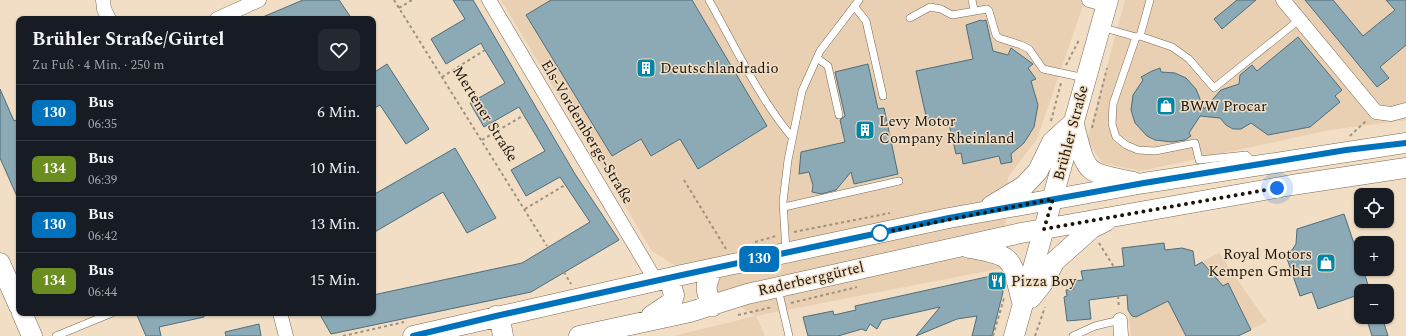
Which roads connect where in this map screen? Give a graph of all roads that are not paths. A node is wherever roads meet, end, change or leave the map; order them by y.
1 (103, 0) edge
2 (259, 0) edge
3 (489, 0) edge
4 (708, 0) edge
5 (859, 0) edge
6 (972, 0) edge
7 (1150, 0) edge
8 (1283, 0) edge
9 (1101, 2) edge
10 (854, 6) junction
11 (974, 10) junction
12 (108, 16) edge
13 (224, 16) edge
14 (910, 18) dead end
15 (1299, 20) junction
16 (1101, 27) junction
17 (1138, 36) junction
18 (817, 58) junction
19 (1086, 78) junction
20 (883, 96) dead end
21 (1406, 110) edge
22 (839, 115) dead end
23 (1073, 123) junction
24 (792, 137) junction
25 (1402, 143) edge
26 (1312, 156) junction
27 (1257, 165) junction
28 (1406, 168) edge
29 (1368, 174) junction
30 (899, 181) dead end
31 (1144, 183) junction
32 (1292, 185) junction
33 (1053, 199) junction
34 (784, 207) junction
35 (980, 213) junction
36 (1118, 215) junction
37 (1044, 229) junction
38 (959, 246) junction
39 (786, 253) junction
40 (0, 263) edge
41 (713, 269) junction
42 (662, 279) junction
43 (780, 296) junction
44 (16, 299) edge
45 (713, 306) junction
46 (1023, 308) junction
47 (23, 316) edge
48 (105, 316) edge
49 (281, 316) edge
50 (496, 316) junction
51 (1120, 320) joint
52 (640, 322) junction
53 (32, 336) edge
54 (56, 336) edge
55 (286, 336) edge
56 (413, 336) edge
57 (503, 336) edge
58 (579, 336) edge
59 (789, 336) edge
60 (1014, 336) edge
61 (1073, 336) edge
62 (1121, 336) edge

1 - 12 street
2 - 13 street
3 - 42 street, Els-Vordemberge-Straße
4 - 24 lane
5 - 10 lane
6 - 11 lane
7 - 17 lane
8 - 15 street
9 - 16 main road, Brühler Straße
10 - 18 lane
10 - 20 lane
11 - 14 lane
11 - 19 lane
15 - 17 lane
15 - 21 street
16 - 17 lane
16 - 19 main road, Brühler Straße
17 - 27 lane
18 - 22 lane
18 - 24 lane
19 - 23 main road, Brühler Straße
23 - 31 main road
23 - 33 main road, Brühler Straße
23 - 35 main road
24 - 34 lane
25 - 26 main road, Raderberggürtel
25 - 29 main road
26 - 27 main road, Raderberggürtel
26 - 32 main road
27 - 31 main road, Raderberggürtel
28 - 29 main road, Raderberggürtel
29 - 32 main road, Raderberggürtel
30 - 34 lane
31 - 33 main road, Raderberggürtel
32 - 36 main road, Raderberggürtel
33 - 35 main road, Raderberggürtel
33 - 37 main road, Brühler Straße
34 - 39 lane
35 - 39 main road, Raderberggürtel
36 - 37 main road, Raderberggürtel
36 - 46 main road
37 - 38 main road, Raderberggürtel
37 - 46 main road, Brühler Straße
38 - 43 main road, Raderberggürtel
38 - 46 main road
39 - 41 main road, Raderberggürtel
40 - 44 main road
41 - 42 main road, Raderberggürtel
41 - 45 main road
42 - 50 main road, Raderberggürtel
42 - 52 main road
43 - 45 main road, Raderberggürtel
43 - 59 lane
45 - 52 main road, Raderberggürtel
46 - 60 main road, Brühler Straße
47 - 53 main road
48 - 54 lane
49 - 55 street
50 - 56 main road, Raderberggürtel
50 - 57 main road
51 - 61 lane
51 - 62 street
52 - 58 main road, Raderberggürtel

